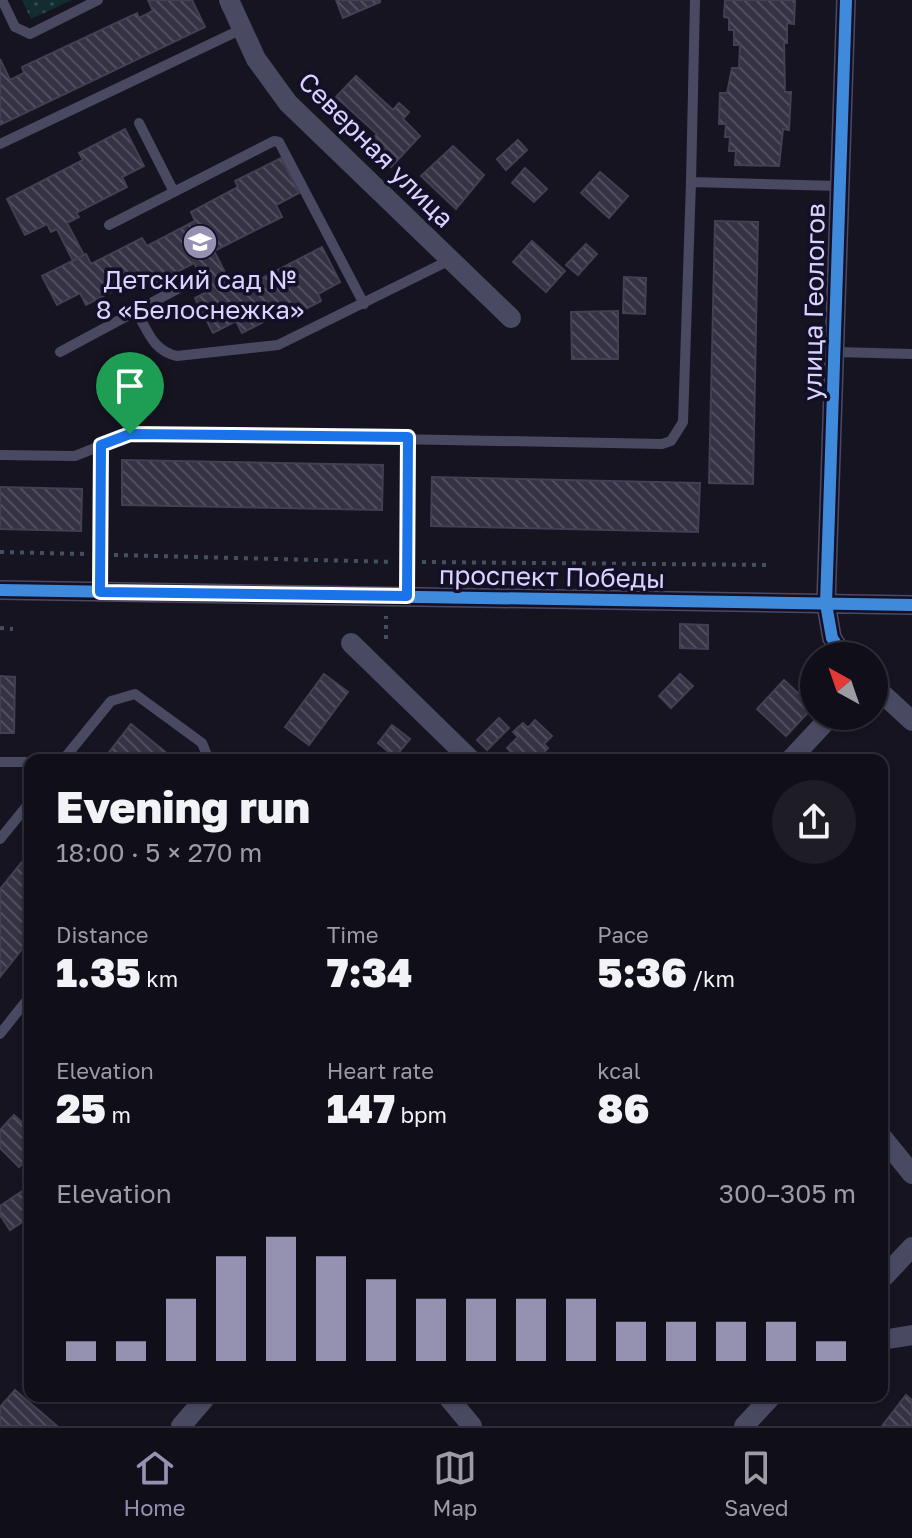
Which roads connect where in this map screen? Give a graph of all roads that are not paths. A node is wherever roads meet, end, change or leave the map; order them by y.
1 (2, 0) edge
2 (98, 0) edge
3 (229, 0) edge
4 (695, 0) edge
5 (846, 0) edge
6 (242, 29) junction
7 (139, 123) dead end
8 (0, 144) edge
9 (691, 182) junction
10 (839, 186) junction
11 (174, 192) junction
12 (109, 225) dead end
13 (450, 259) junction
14 (194, 280) dead end
15 (364, 304) junction
16 (136, 311) junction
17 (511, 318) dead end
18 (60, 352) dead end
19 (836, 352) junction
20 (912, 354) edge
21 (408, 437) junction
22 (101, 445) junction
23 (0, 455) edge
24 (0, 590) edge
25 (100, 592) junction
26 (407, 596) junction
27 (826, 604) junction
28 (912, 605) edge
29 (835, 642) edge
30 (351, 643) dead end
31 (888, 699) edge
32 (912, 721) edge
33 (818, 730) edge
34 (68, 754) edge
35 (207, 754) edge
36 (465, 754) edge
37 (796, 754) edge
38 (0, 762) edge
39 (24, 762) edge
40 (24, 809) edge
41 (0, 839) edge
42 (24, 1004) edge
43 (0, 1034) edge
44 (888, 1144) edge
45 (912, 1174) edge
46 (912, 1247) edge
47 (888, 1273) edge
48 (912, 1335) edge
49 (888, 1339) edge
50 (202, 1402) edge
51 (452, 1402) edge
52 (766, 1402) edge
53 (181, 1426) edge
54 (472, 1426) edge
55 (744, 1426) edge

1 - 2 lane
3 - 6 street, Северная улица
4 - 9 lane
5 - 10 street, улица Геологов
6 - 8 lane
6 - 13 street, Северная улица
7 - 11 lane
9 - 10 lane
9 - 21 lane
10 - 19 street, улица Геологов
11 - 12 lane
11 - 15 lane
13 - 15 lane
13 - 17 street, Северная улица
14 - 16 lane
15 - 16 lane
16 - 18 lane
19 - 20 lane
19 - 27 street, улица Геологов
21 - 22 lane
21 - 26 lane
22 - 23 lane
22 - 25 lane
24 - 25 street, проспект Победы
25 - 26 street, проспект Победы
26 - 27 street, проспект Победы
27 - 28 street, проспект Победы
27 - 29 street
30 - 36 street
31 - 32 street
33 - 37 street
34 - 35 lane
38 - 39 lane
40 - 41 lane
42 - 43 lane
44 - 45 street
46 - 47 street
48 - 49 street
50 - 53 street
51 - 54 street
52 - 55 street

